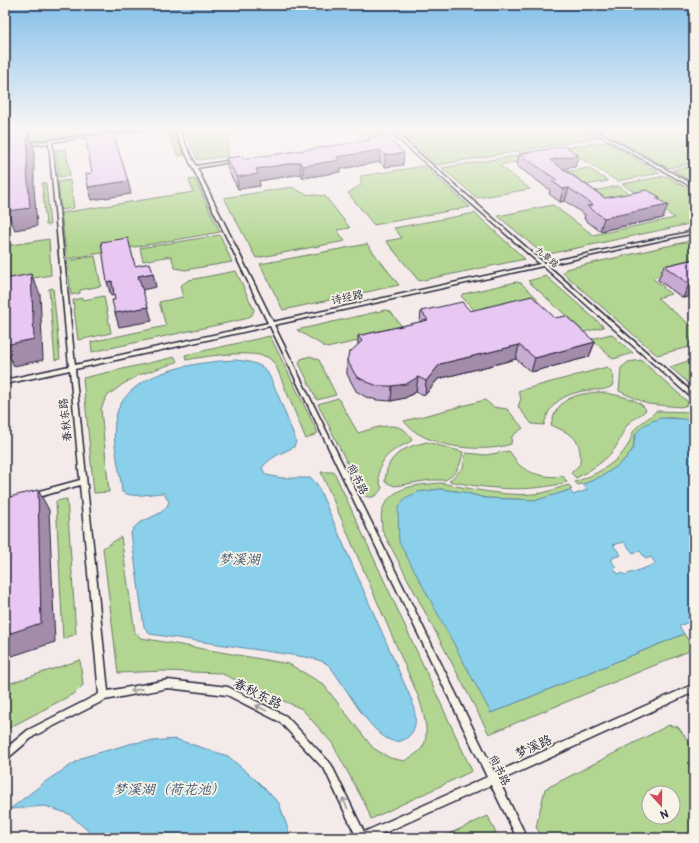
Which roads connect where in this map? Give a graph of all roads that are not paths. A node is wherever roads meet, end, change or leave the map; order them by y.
1 (53, 168) edge
2 (195, 168) edge
3 (434, 168) edge
4 (661, 168) edge
5 (694, 187) edge
6 (694, 232) edge
7 (543, 264) junction
8 (271, 324) junction
9 (72, 367) junction
10 (5, 382) edge
11 (694, 398) edge
12 (83, 482) junction
13 (28, 497) edge
14 (694, 688) edge
15 (104, 696) junction
16 (5, 755) edge
17 (492, 779) junction
18 (362, 838) edge
19 (522, 838) edge

1 - 9 lane, 春秋东路
2 - 8 lane, 尚书路
3 - 7 lane, 九章路
4 - 5 lane
6 - 7 lane, 诗经路
7 - 8 lane, 诗经路
7 - 11 lane, 九章路
8 - 9 lane, 诗经路
8 - 17 lane, 尚书路
9 - 10 lane, 诗经路
9 - 12 lane, 春秋东路
12 - 13 lane
12 - 15 lane, 春秋东路
14 - 17 lane, 梦溪路
15 - 16 lane, 春秋东路
18 -> 15 lane, 春秋东路
17 - 18 lane, 梦溪路
17 - 19 lane, 尚书路

